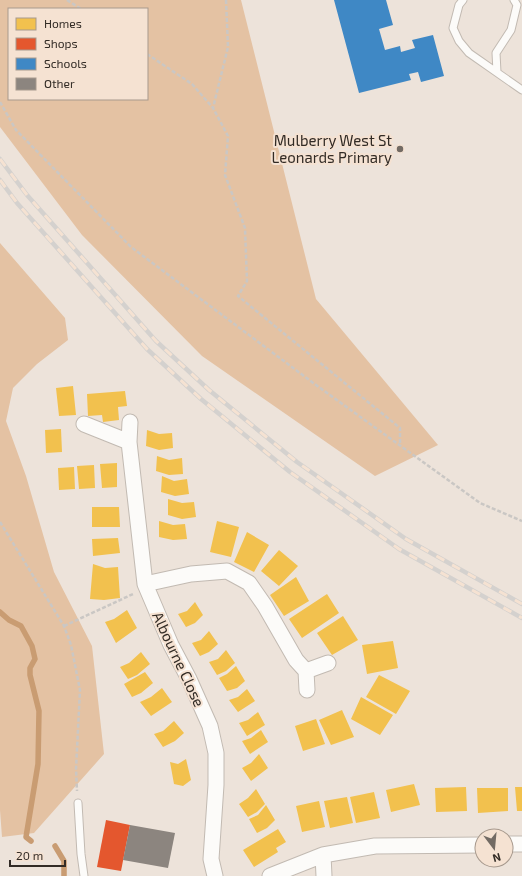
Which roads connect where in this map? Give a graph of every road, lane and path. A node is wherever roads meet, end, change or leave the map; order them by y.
1 (67, 0) edge
2 (226, 0) edge
3 (463, 0) edge
4 (514, 0) edge
5 (79, 8) edge
6 (148, 55) edge
7 (497, 72) junction
8 (522, 90) edge
9 (0, 102) edge
10 (213, 108) junction
11 (130, 422) dead end
12 (84, 424) dead end
13 (129, 442) junction
14 (400, 446) junction
15 (522, 521) edge
16 (0, 522) edge
17 (146, 586) junction
18 (64, 626) junction
19 (328, 663) dead end
20 (306, 671) junction
21 (307, 690) dead end
22 (78, 803) joint
23 (474, 845) edge
24 (323, 855) junction
25 (84, 876) edge
26 (215, 876) edge
27 (270, 876) edge
28 (324, 876) edge

1 - 5 path
2 - 10 path
3 - 7 lane
4 - 7 lane
6 - 10 path
7 - 8 lane
9 - 14 path
10 - 14 path
11 - 13 street, Albourne Close
12 - 13 street
13 - 17 street, Albourne Close
14 - 15 path
16 - 18 path
17 - 18 path
17 - 20 street
17 - 26 street, Albourne Close
18 - 22 path
19 - 20 street
20 - 21 street
22 - 25 lane
23 - 24 street
24 - 27 street
24 - 28 street

